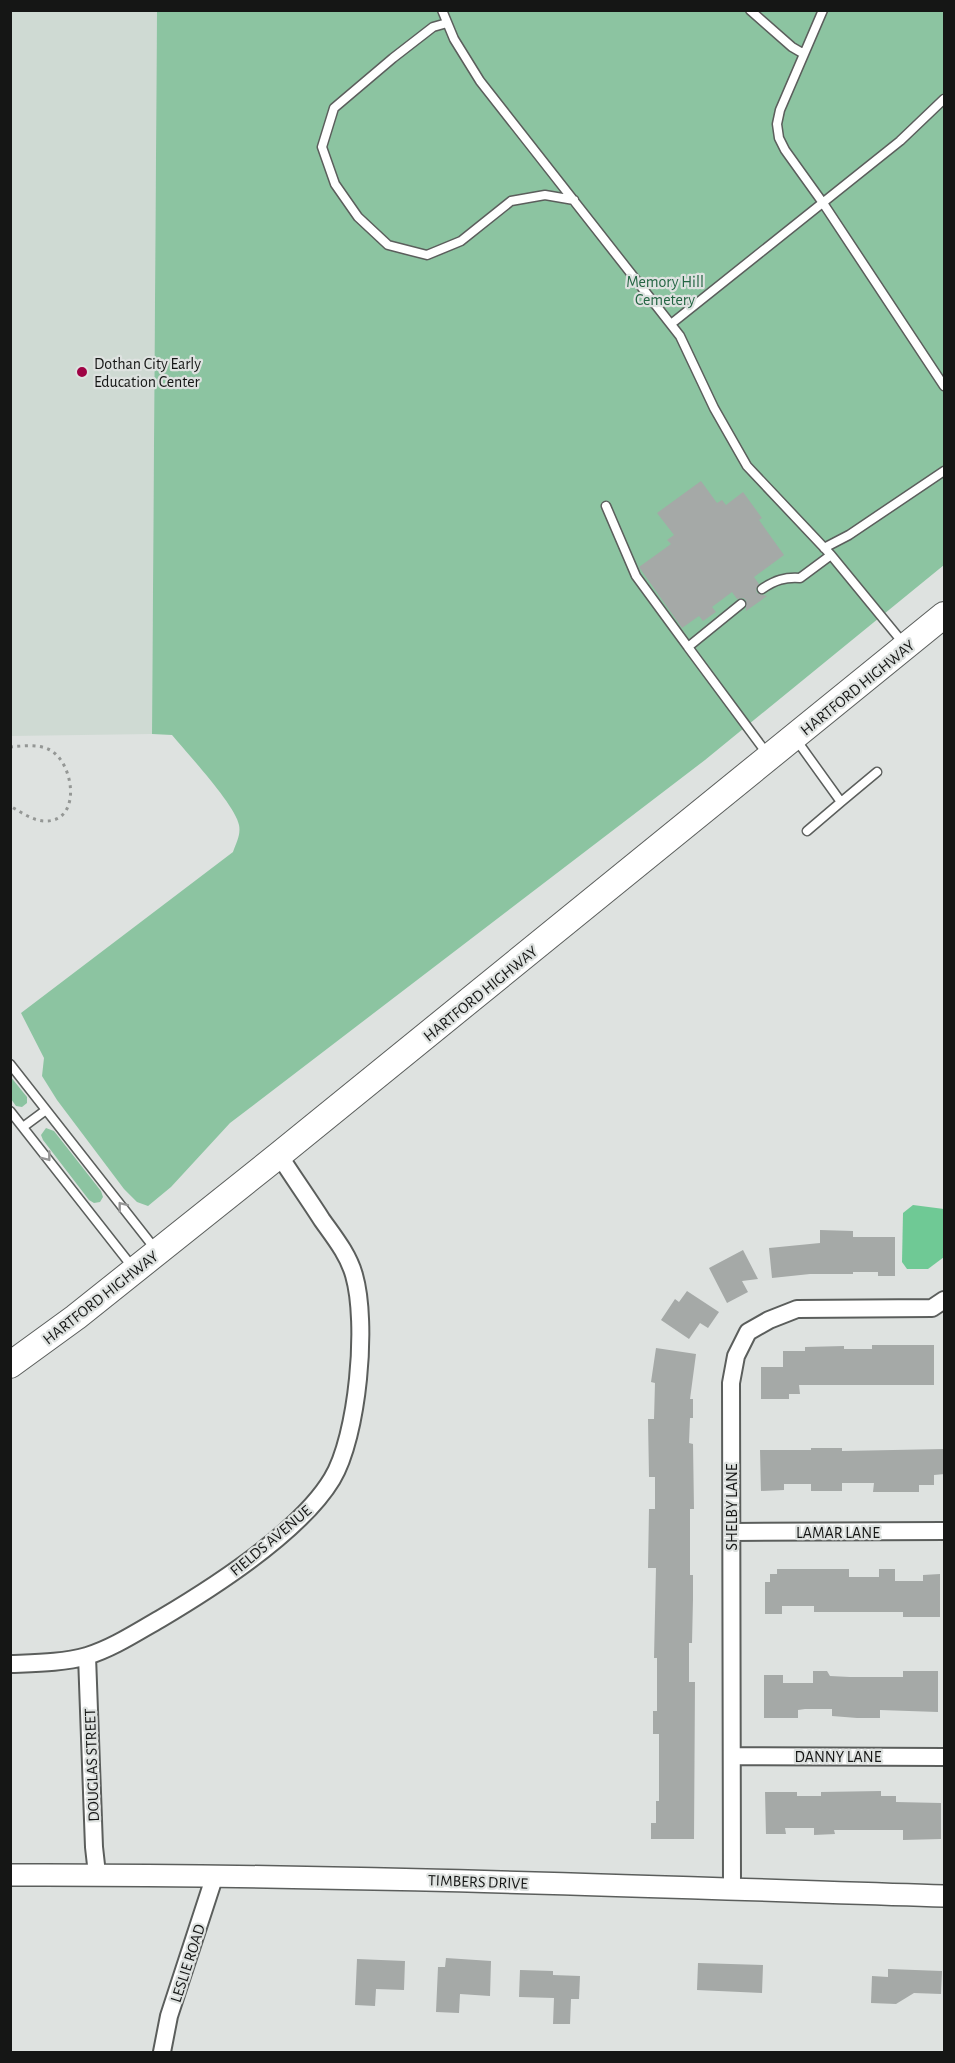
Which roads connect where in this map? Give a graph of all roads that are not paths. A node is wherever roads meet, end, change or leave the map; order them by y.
1 (442, 10) edge
2 (750, 10) edge
3 (823, 10) edge
4 (447, 22) junction
5 (804, 54) junction
6 (945, 99) edge
7 (574, 200) junction
8 (823, 203) junction
9 (671, 324) junction
10 (945, 386) edge
11 (945, 471) edge
12 (606, 506) dead end
13 (824, 548) junction
14 (831, 555) junction
15 (762, 589) dead end
16 (741, 604) dead end
17 (945, 615) edge
18 (906, 646) junction
19 (688, 648) junction
20 (794, 738) junction
21 (770, 758) junction
22 (877, 772) dead end
23 (841, 802) junction
24 (807, 831) dead end
25 (10, 1064) edge
26 (46, 1110) junction
27 (10, 1111) edge
28 (23, 1127) junction
29 (279, 1155) junction
30 (158, 1252) junction
31 (135, 1270) junction
32 (945, 1300) edge
33 (10, 1365) edge
34 (945, 1531) edge
35 (732, 1532) junction
36 (87, 1656) junction
37 (10, 1664) edge
38 (732, 1756) junction
39 (945, 1757) edge
40 (97, 1874) junction
41 (10, 1875) edge
42 (215, 1875) junction
43 (732, 1889) junction
44 (945, 1896) edge
45 (162, 2052) edge

1 - 4 lane
2 - 5 lane
3 - 5 lane
4 - 7 lane
4 - 7 lane
5 - 8 lane
6 - 8 lane
7 - 9 lane
8 - 9 lane
8 - 10 lane
9 - 13 lane
11 - 13 lane
12 - 19 lane
13 - 14 lane
14 - 15 lane
14 - 18 lane
16 - 19 lane
17 - 18 main road, HARTFORD HIGHWAY
18 - 20 main road, HARTFORD HIGHWAY
19 - 21 lane
20 - 21 main road, HARTFORD HIGHWAY
20 - 23 lane
21 - 29 main road, HARTFORD HIGHWAY
22 - 23 lane
23 - 24 lane
25 - 26 lane
26 - 28 lane
30 -> 26 lane
27 - 28 lane
28 -> 31 lane
29 - 30 main road, HARTFORD HIGHWAY
29 - 36 street, FIELDS AVENUE
30 - 31 main road, HARTFORD HIGHWAY
31 - 33 main road, HARTFORD HIGHWAY
32 - 35 street, SHELBY LANE
34 - 35 street, LAMAR LANE
35 - 38 street, SHELBY LANE
36 - 37 street, FIELDS AVENUE
36 - 40 street, DOUGLAS STREET
38 - 39 street, DANNY LANE
38 - 43 street, SHELBY LANE
40 - 41 street, TIMBERS DRIVE
40 - 42 street, TIMBERS DRIVE
42 - 43 street, TIMBERS DRIVE
42 - 45 street, LESLIE ROAD
43 - 44 street, TIMBERS DRIVE

